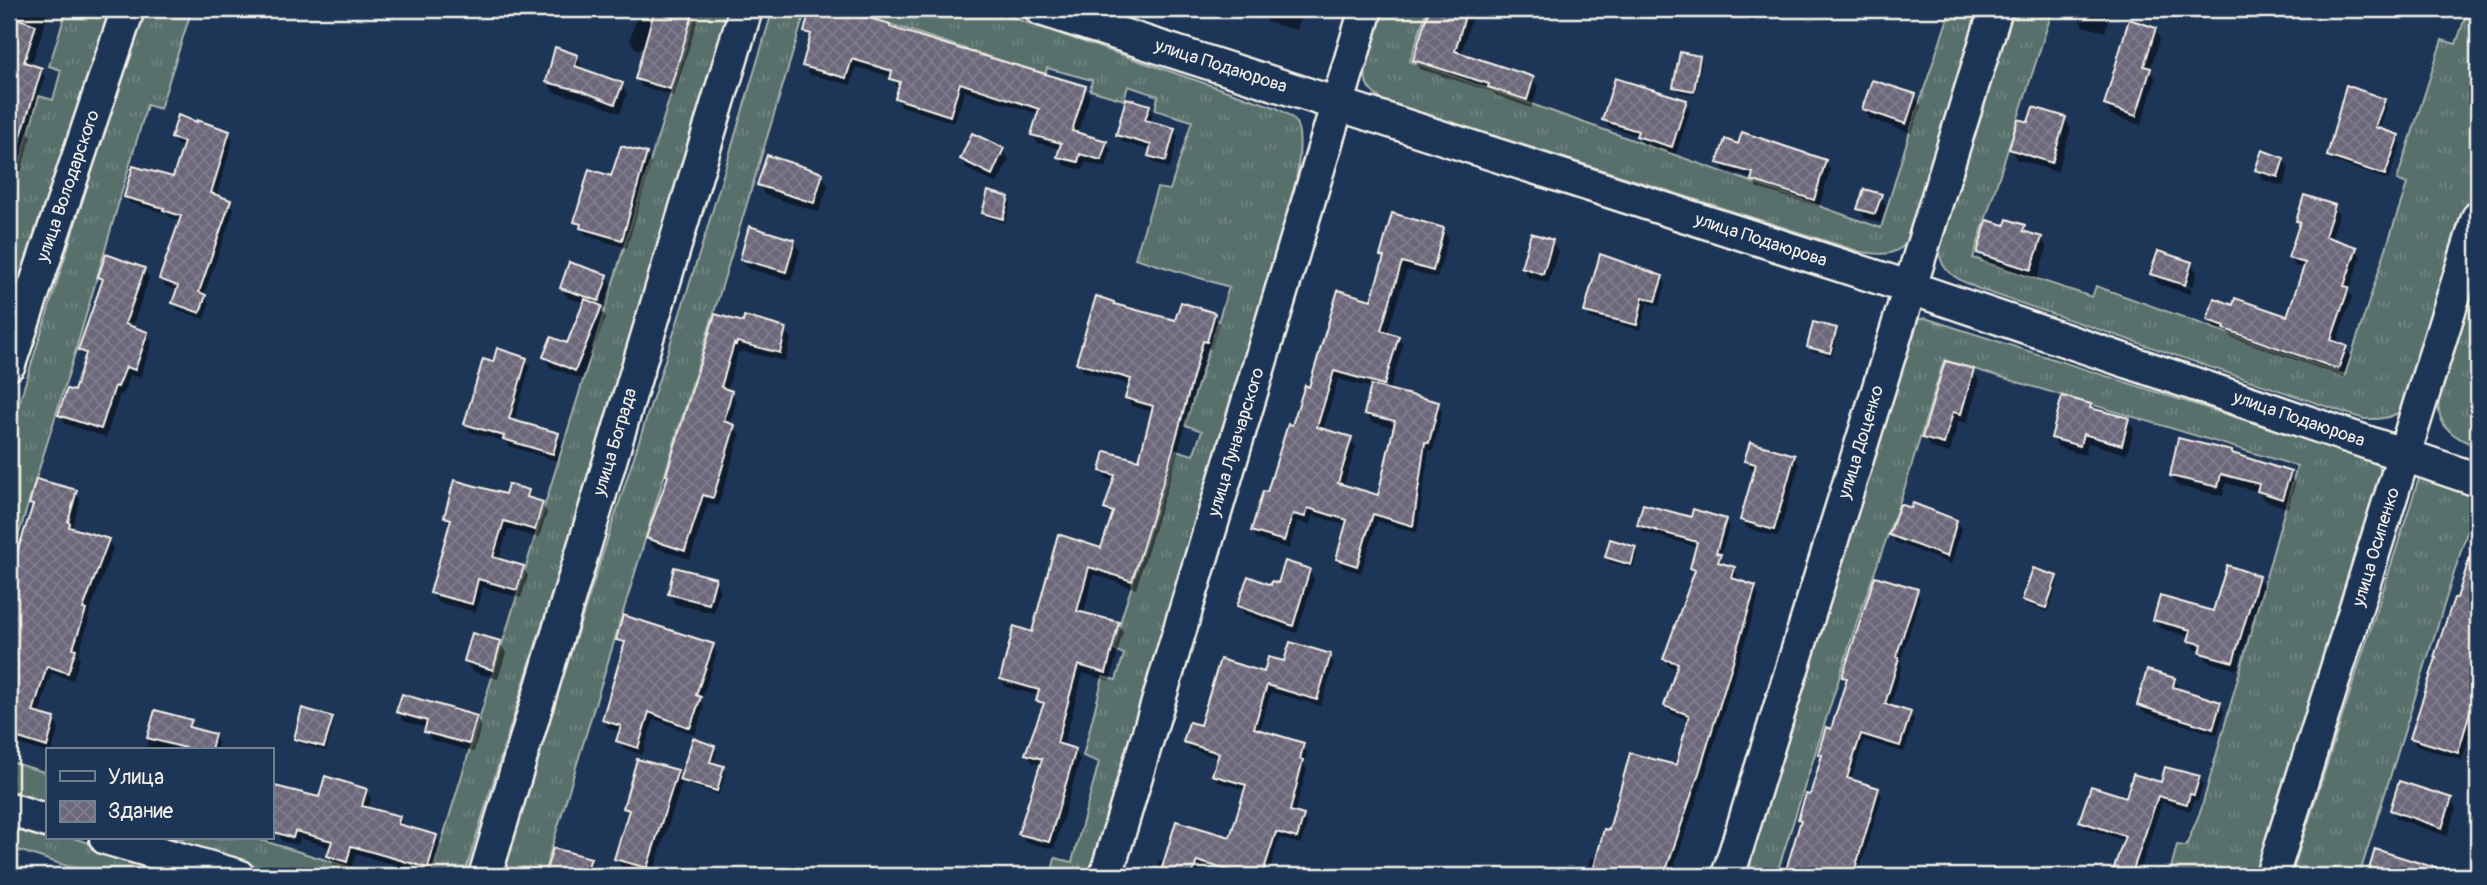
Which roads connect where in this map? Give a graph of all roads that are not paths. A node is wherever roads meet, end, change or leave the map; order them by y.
1 (128, 9) edge
2 (746, 9) edge
3 (1041, 9) edge
4 (1366, 9) edge
5 (1996, 9) edge
6 (1337, 104) junction
7 (2478, 218) edge
8 (1908, 287) junction
9 (9, 363) edge
10 (2405, 455) junction
11 (2478, 480) edge
12 (9, 809) edge
13 (46, 821) edge
14 (113, 840) edge
15 (238, 876) edge
16 (485, 876) edge
17 (1106, 876) edge
18 (1728, 876) edge
19 (2272, 876) edge

1 - 9 street, улица Володарского
2 - 16 street, улица Бограда
3 - 6 street, улица Подаюрова
4 - 6 street, улица Луначарского
5 - 8 street, улица Доценко
6 - 8 street, улица Подаюрова
6 - 17 street, улица Луначарского
7 - 10 street, улица Осипенко
8 - 10 street, улица Подаюрова
8 - 18 street, улица Доценко
10 - 11 street, улица Подаюрова
10 - 19 street, улица Осипенко
12 - 13 street
14 - 15 street

